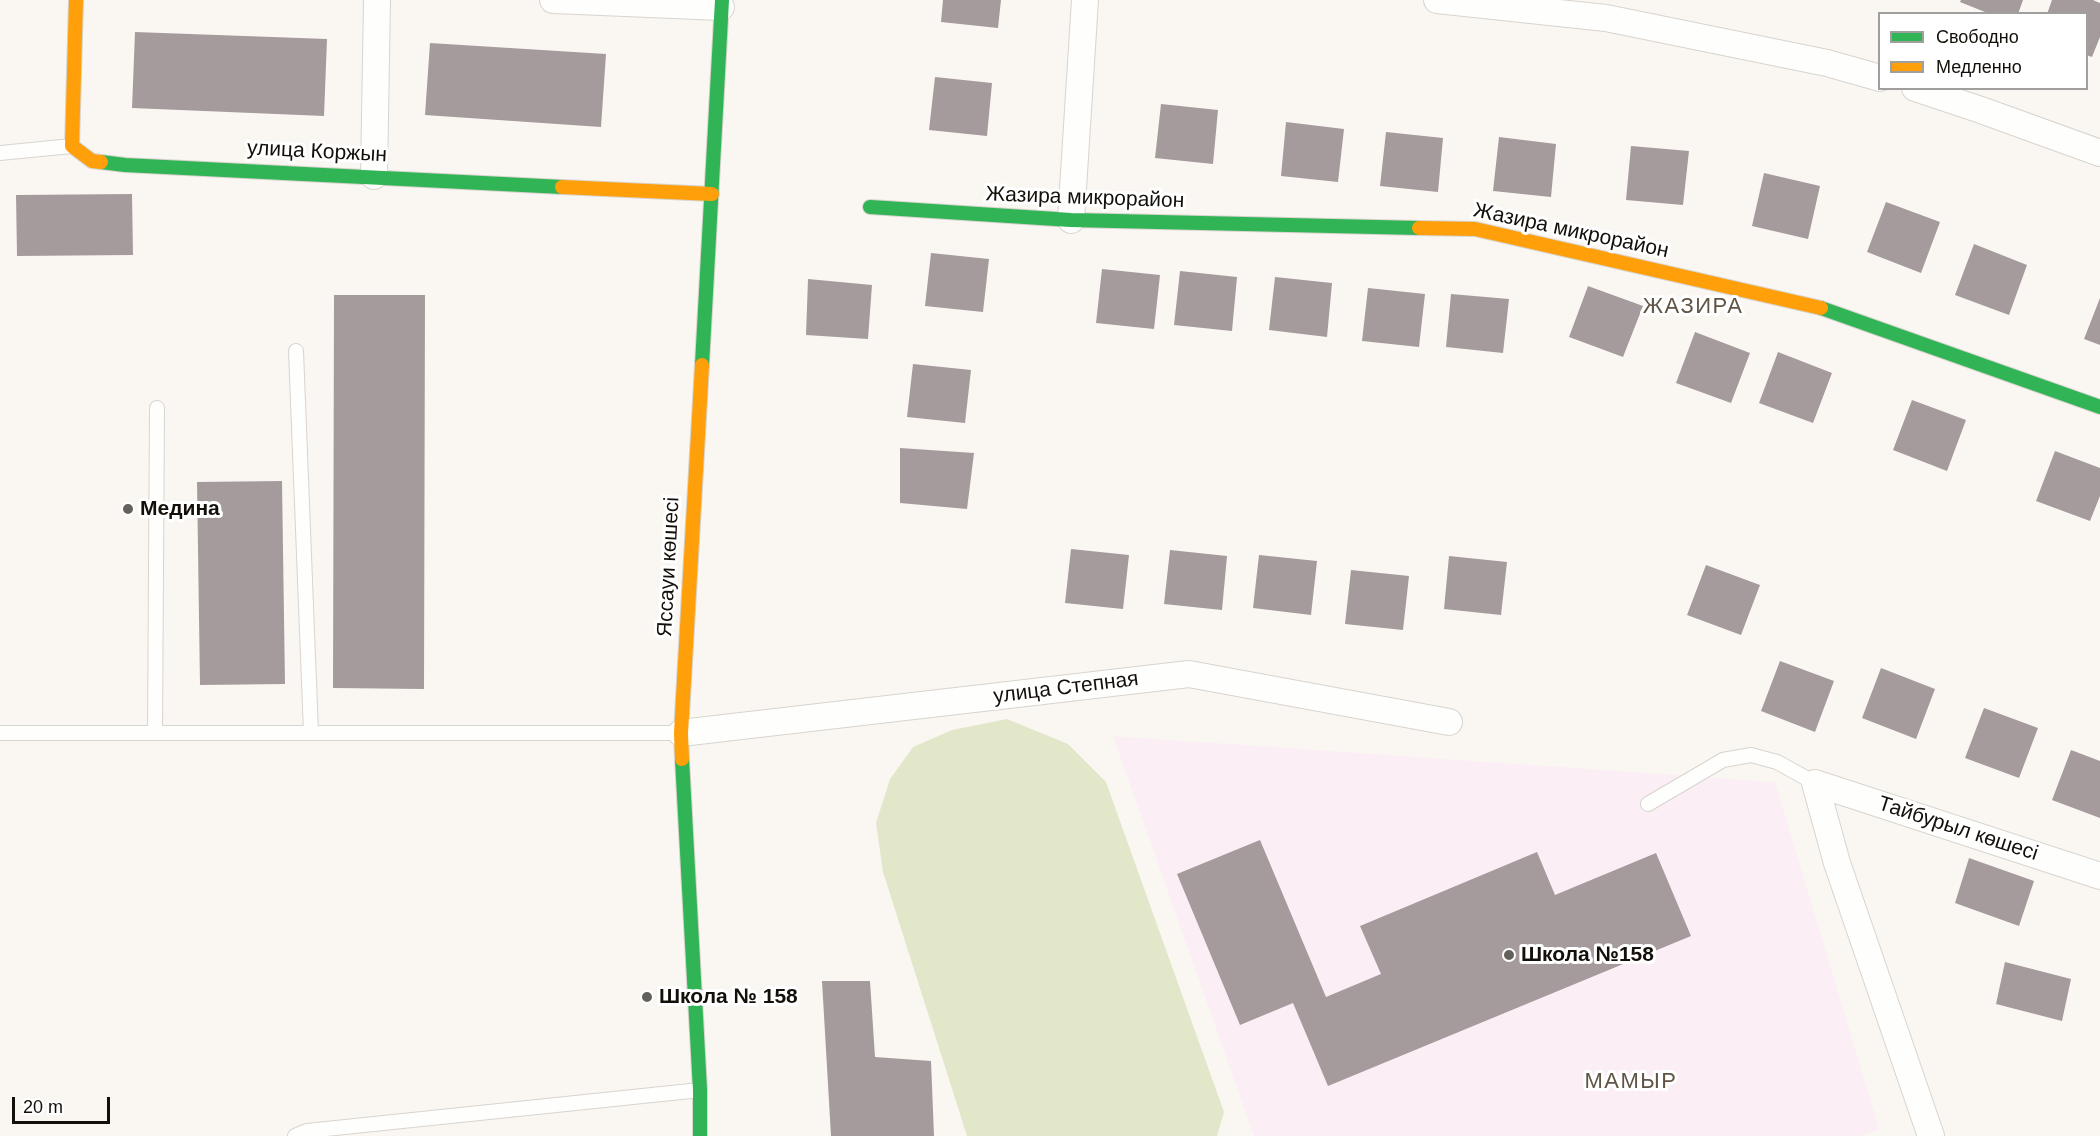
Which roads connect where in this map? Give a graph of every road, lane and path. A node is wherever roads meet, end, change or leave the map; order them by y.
1 (76, 0) edge
2 (377, 0) edge
3 (553, 0) edge
4 (1085, 0) edge
5 (1437, 0) edge
6 (721, 4) edge
7 (1878, 77) edge
8 (1921, 90) edge
9 (72, 146) junction
10 (0, 153) edge
11 (2100, 153) edge
12 (374, 176) junction
13 (712, 194) junction
14 (870, 207) dead end
15 (1071, 220) junction
16 (296, 351) dead end
17 (2100, 407) edge
18 (157, 408) dead end
19 (1449, 722) dead end
20 (0, 733) edge
21 (154, 733) junction
22 (311, 733) junction
23 (681, 733) junction
24 (1815, 783) junction
25 (1648, 804) dead end
26 (2100, 876) edge
27 (700, 1090) junction
28 (295, 1136) edge
29 (700, 1136) edge
30 (1931, 1136) edge

1 - 9 street
2 - 12 street
3 - 6 street
4 - 15 street
5 - 7 street
6 - 13 street, Яссауи көшесі
8 - 11 street
9 - 10 lane
9 - 12 street, улица Коржын
12 - 13 street, улица Коржын
13 - 23 street, Яссауи көшесі
14 - 15 street, Жазира микрорайон
15 - 17 street, Жазира микрорайон
16 - 22 lane
18 - 21 lane
19 - 23 street, улица Степная
20 - 21 lane
21 - 22 lane
22 - 23 lane
23 - 27 street, Яссауи көшесі
24 - 25 lane
24 - 26 street, Тайбурыл көшесі
24 - 30 street
27 - 28 lane
27 - 29 street, Яссауи көшесі

